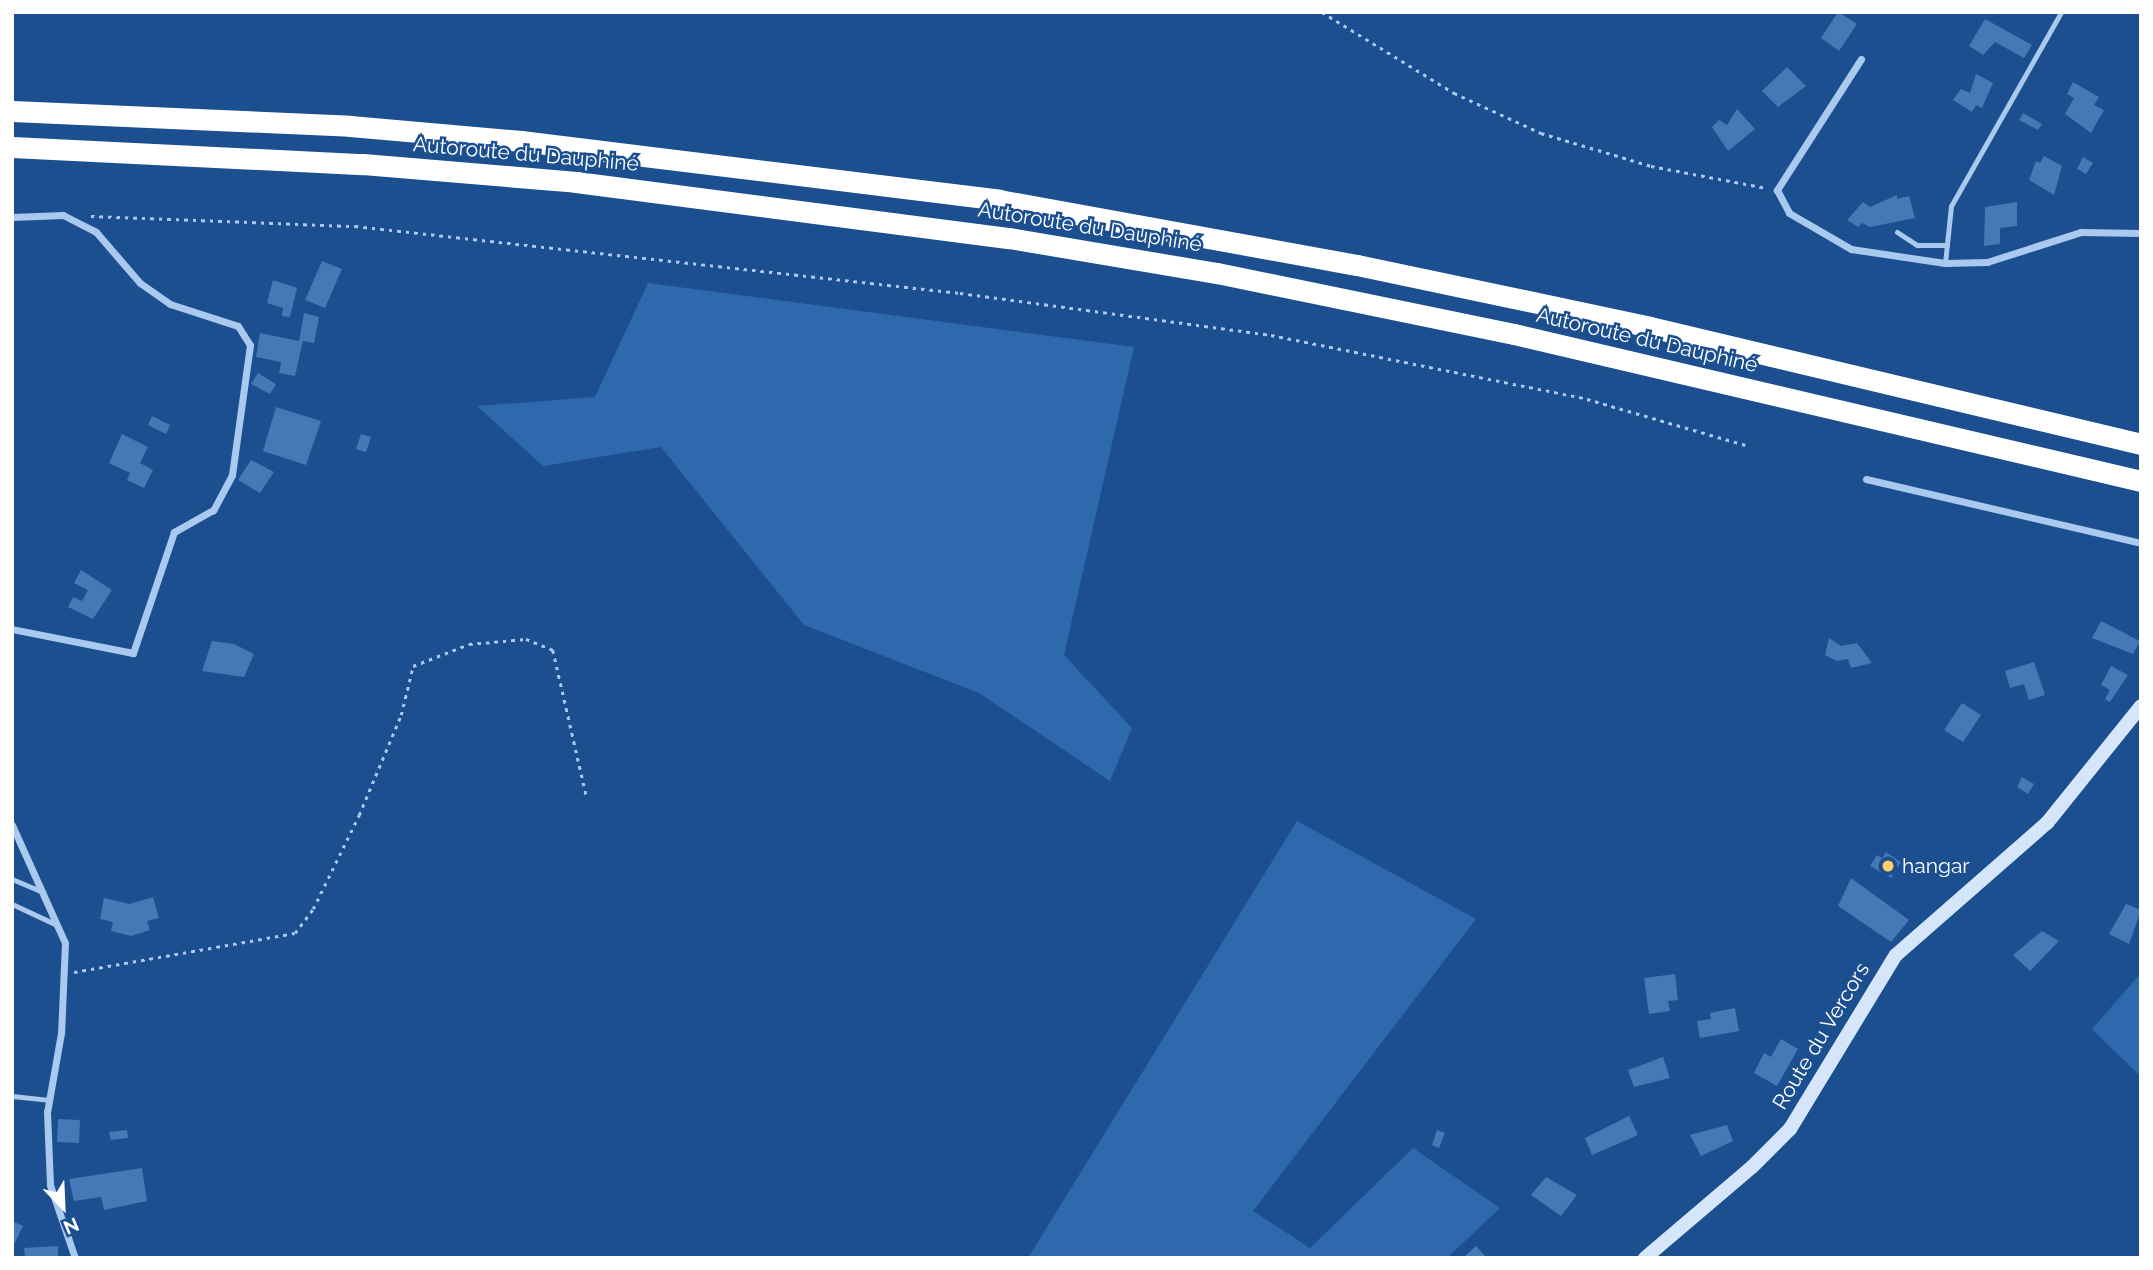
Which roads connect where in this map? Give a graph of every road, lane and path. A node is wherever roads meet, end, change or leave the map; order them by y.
1 (1322, 12) edge
2 (2061, 12) edge
3 (1861, 59) dead end
4 (12, 111) edge
5 (12, 147) edge
6 (1777, 190) junction
7 (63, 215) junction
8 (12, 217) edge
9 (1896, 232) dead end
10 (2141, 233) edge
11 (1947, 245) junction
12 (1945, 264) junction
13 (2141, 444) edge
14 (1745, 445) dead end
15 (1866, 479) dead end
16 (2141, 481) edge
17 (2141, 543) edge
18 (12, 629) edge
19 (2141, 706) edge
20 (586, 794) dead end
21 (12, 825) edge
22 (12, 879) edge
23 (46, 893) junction
24 (12, 904) edge
25 (60, 927) junction
26 (64, 974) junction
27 (12, 1096) edge
28 (49, 1100) junction
29 (75, 1258) edge
30 (1645, 1258) edge

1 - 6 path
2 - 11 lane
3 - 6 street
4 - 13 highway, Autoroute du Dauphiné
5 - 16 highway, Autoroute du Dauphiné
6 - 12 street
7 - 8 street
7 - 14 path
7 - 18 street
9 - 11 lane
10 - 12 street
11 - 12 lane
15 - 17 street
19 - 30 main road, Route du Vercors
20 - 26 path
21 - 23 street
22 - 23 lane
23 - 25 street
24 - 25 lane
25 - 26 street
26 - 28 street
27 - 28 lane
28 - 29 street

